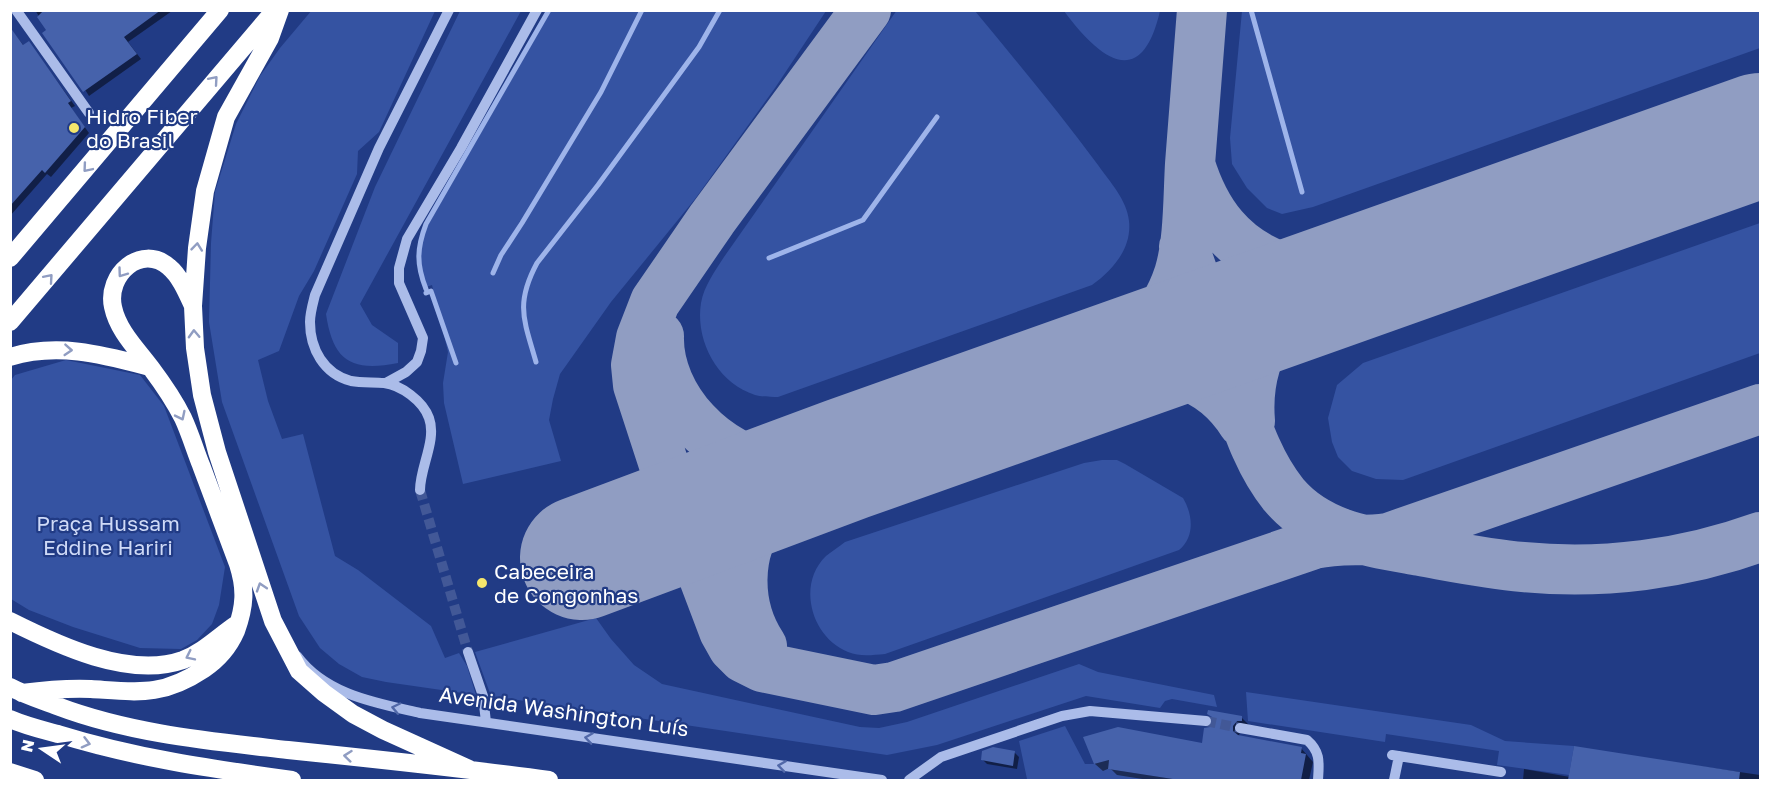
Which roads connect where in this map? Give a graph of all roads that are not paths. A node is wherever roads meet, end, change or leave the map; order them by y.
1 (16, 10) edge
2 (275, 10) edge
3 (280, 10) edge
4 (448, 10) edge
5 (537, 10) edge
6 (215, 13) edge
7 (89, 113) dead end
8 (10, 258) edge
9 (193, 306) junction
10 (10, 322) edge
11 (10, 357) edge
12 (150, 367) junction
13 (386, 383) junction
14 (420, 490) tunnel mouth
15 (10, 621) edge
16 (273, 621) junction
17 (238, 623) junction
18 (468, 652) tunnel mouth
19 (16, 690) edge
20 (10, 719) edge
21 (1206, 721) tunnel mouth
22 (486, 722) junction
23 (1240, 728) tunnel mouth
24 (469, 769) junction
25 (10, 772) edge
26 (1501, 772) dead end
27 (35, 780) edge
28 (292, 780) edge
29 (549, 780) edge
30 (882, 780) edge
31 (909, 780) edge
32 (1318, 780) edge
33 (1394, 780) edge

1 - 7 street
10 -> 2 highway
9 -> 3 highway
4 - 13 street
5 - 13 street
6 -> 8 highway
9 -> 12 highway
16 -> 9 highway
11 -> 12 highway
12 -> 17 highway
13 - 14 street
17 -> 15 highway
22 -> 16 street, Avenida Washington Luís
16 - 24 highway
17 - 19 highway
18 - 22 street
24 -> 19 highway
20 -> 28 highway
21 - 31 street
30 -> 22 street, Avenida Washington Luís
23 - 32 street
24 - 29 highway
25 - 27 highway
26 - 33 street

